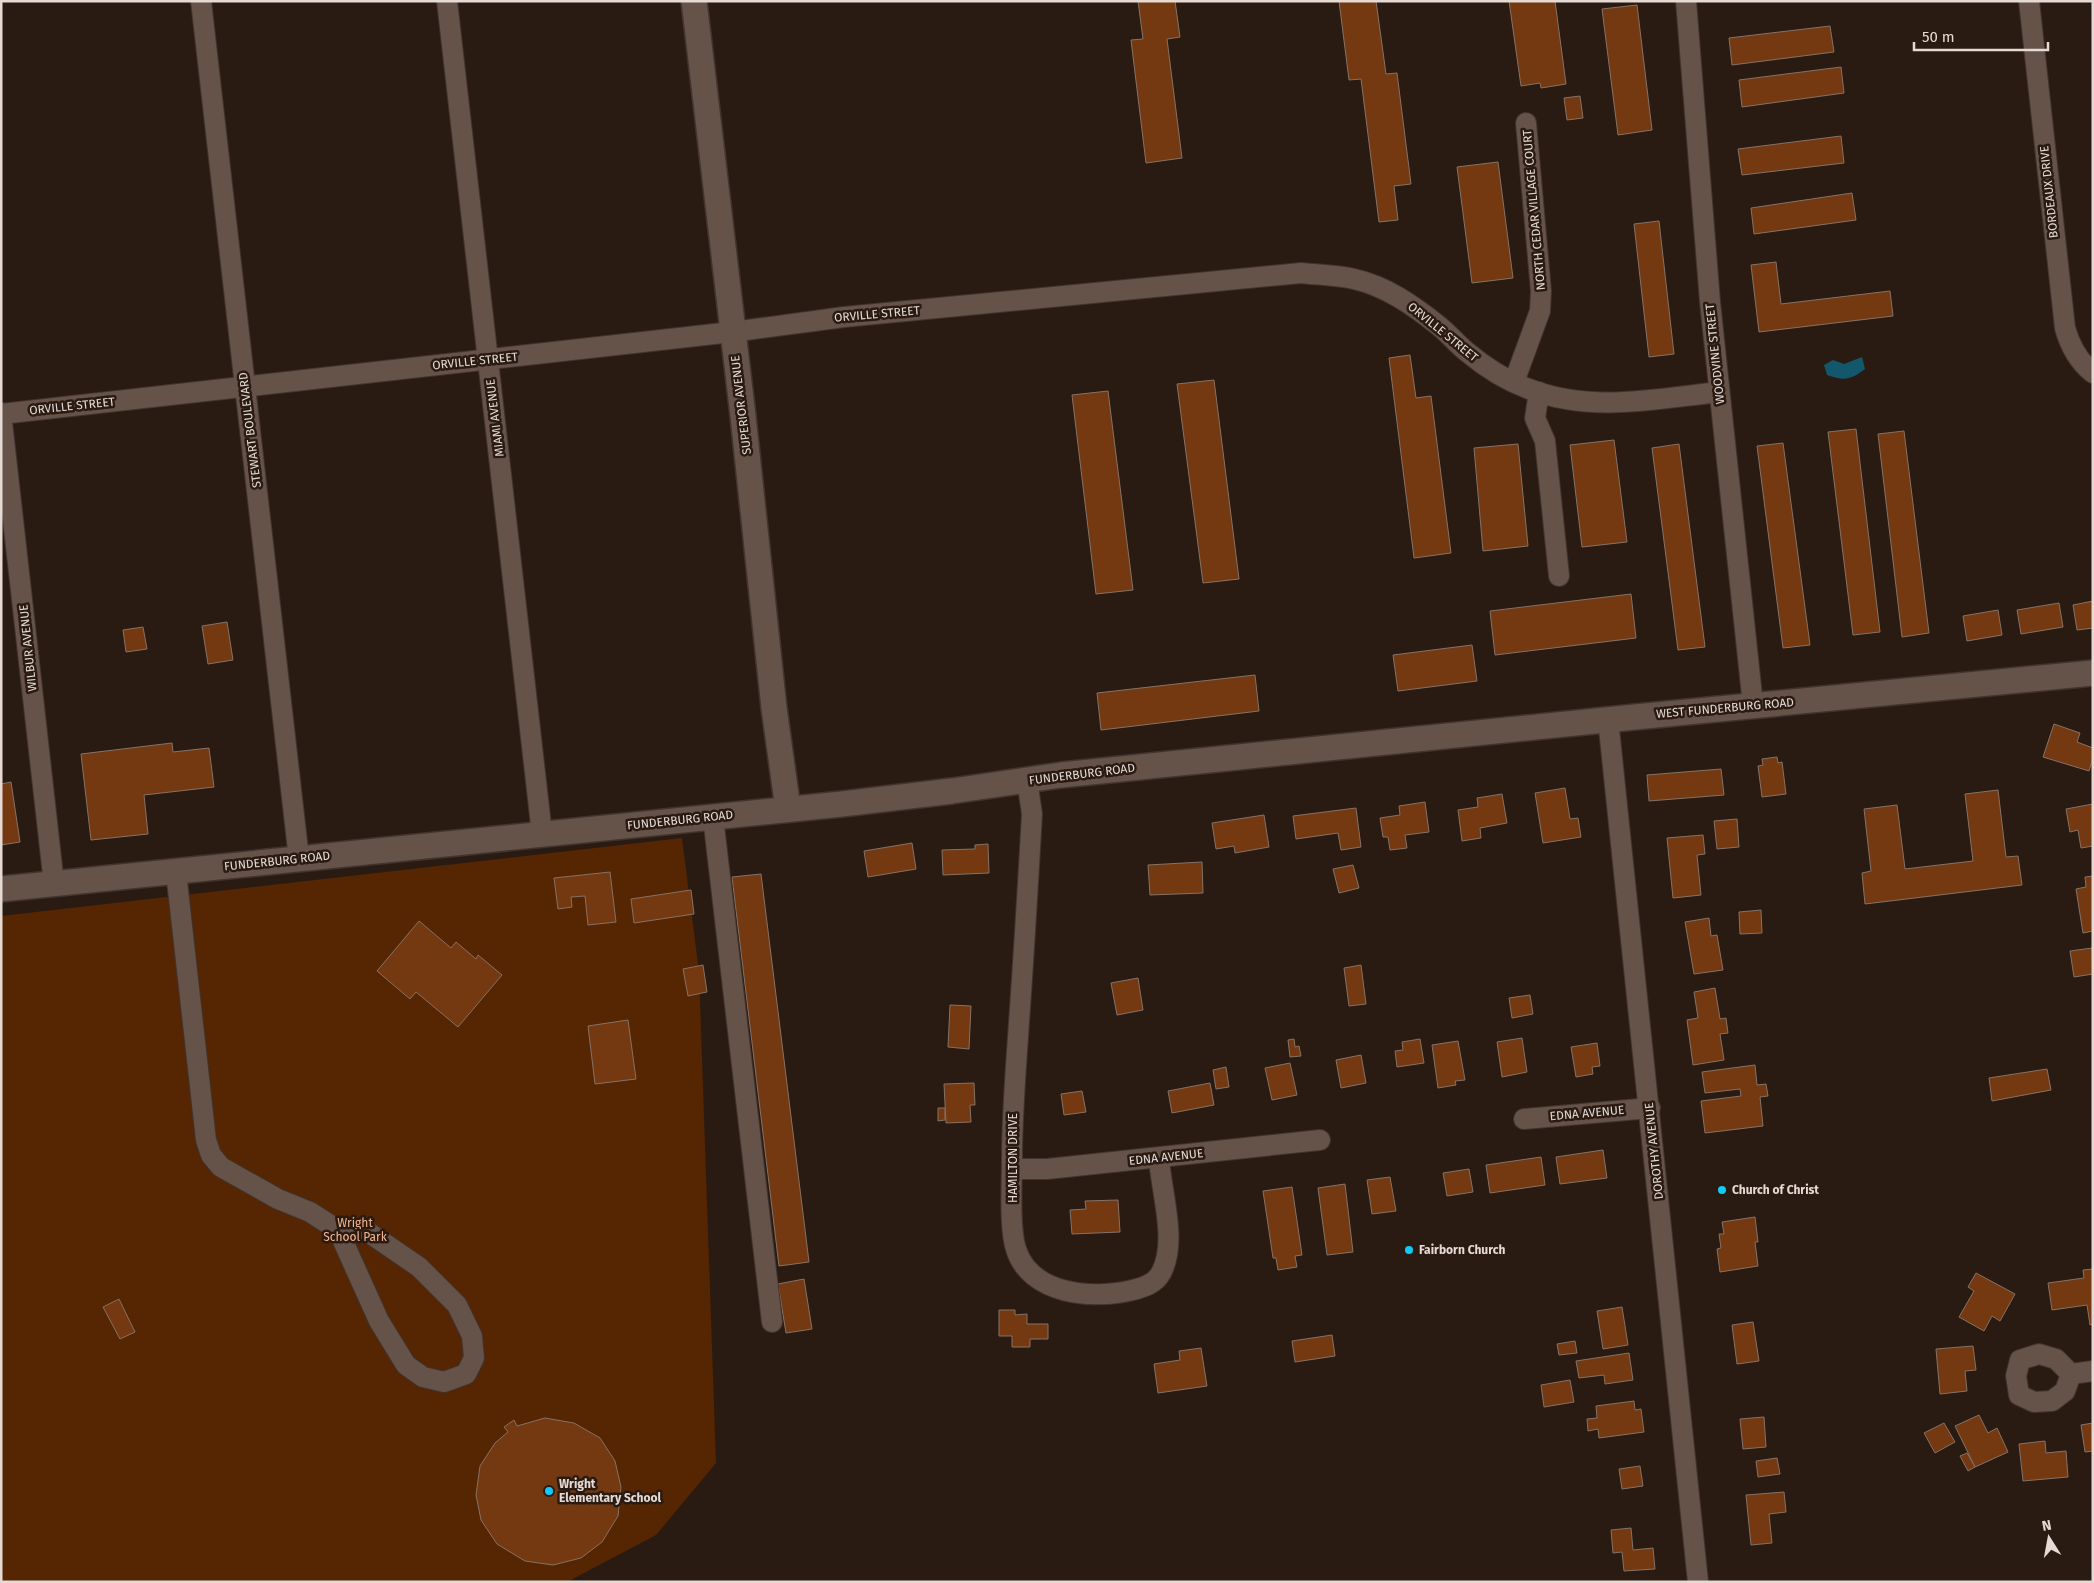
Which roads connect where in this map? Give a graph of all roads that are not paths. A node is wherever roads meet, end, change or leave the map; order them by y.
1 (201, 1) edge
2 (447, 1) edge
3 (694, 1) edge
4 (1686, 1) edge
5 (2029, 1) edge
6 (1526, 123) dead end
7 (732, 332) junction
8 (488, 360) junction
9 (2093, 373) edge
10 (1514, 382) junction
11 (244, 387) junction
12 (1539, 392) junction
13 (1720, 392) junction
14 (1, 414) edge
15 (1559, 576) dead end
16 (2093, 673) edge
17 (1753, 705) junction
18 (1608, 720) junction
19 (1357, 744) joint
20 (1027, 780) junction
21 (788, 809) junction
22 (714, 817) junction
23 (542, 834) junction
24 (299, 859) junction
25 (176, 872) junction
26 (54, 884) junction
27 (1, 889) edge
28 (1650, 1108) junction
29 (1524, 1119) dead end
30 (1320, 1140) dead end
31 (1159, 1158) junction
32 (1012, 1169) junction
33 (338, 1230) junction
34 (772, 1322) dead end
35 (2093, 1371) edge
36 (2070, 1374) dead end
37 (1698, 1582) edge

1 - 11 street, STEWART BOULEVARD
2 - 8 street, MIAMI AVENUE
3 - 7 street, SUPERIOR AVENUE
4 - 13 street, WOODVINE STREET
5 - 9 street, BORDEAUX DRIVE
6 - 10 street, NORTH CEDAR VILLAGE COURT
7 - 8 street, ORVILLE STREET
7 - 10 street, ORVILLE STREET
7 - 21 street, SUPERIOR AVENUE
8 - 11 street, ORVILLE STREET
8 - 23 street, MIAMI AVENUE
10 - 12 street, ORVILLE STREET
11 - 14 street, ORVILLE STREET
11 - 24 street, STEWART BOULEVARD
12 - 13 street, ORVILLE STREET
12 - 15 street
13 - 17 street, WOODVINE STREET
14 - 26 street, WILBUR AVENUE
16 - 17 street, WEST FUNDERBURG ROAD
17 - 18 street, WEST FUNDERBURG ROAD
18 - 19 street, WEST FUNDERBURG ROAD
18 - 28 street, DOROTHY AVENUE
19 - 20 street, FUNDERBURG ROAD
20 - 21 street, FUNDERBURG ROAD
20 - 32 street, HAMILTON DRIVE
21 - 22 street, FUNDERBURG ROAD
22 - 23 street, FUNDERBURG ROAD
22 - 34 street
23 - 24 street, FUNDERBURG ROAD
24 - 25 street, FUNDERBURG ROAD
25 - 26 street, FUNDERBURG ROAD
25 - 33 street
26 - 27 street, FUNDERBURG ROAD
28 - 29 street, EDNA AVENUE
28 - 37 street, DOROTHY AVENUE
30 - 31 street, EDNA AVENUE
31 - 32 street, EDNA AVENUE
31 - 32 street, HAMILTON DRIVE
33 - 33 street
35 - 36 street

